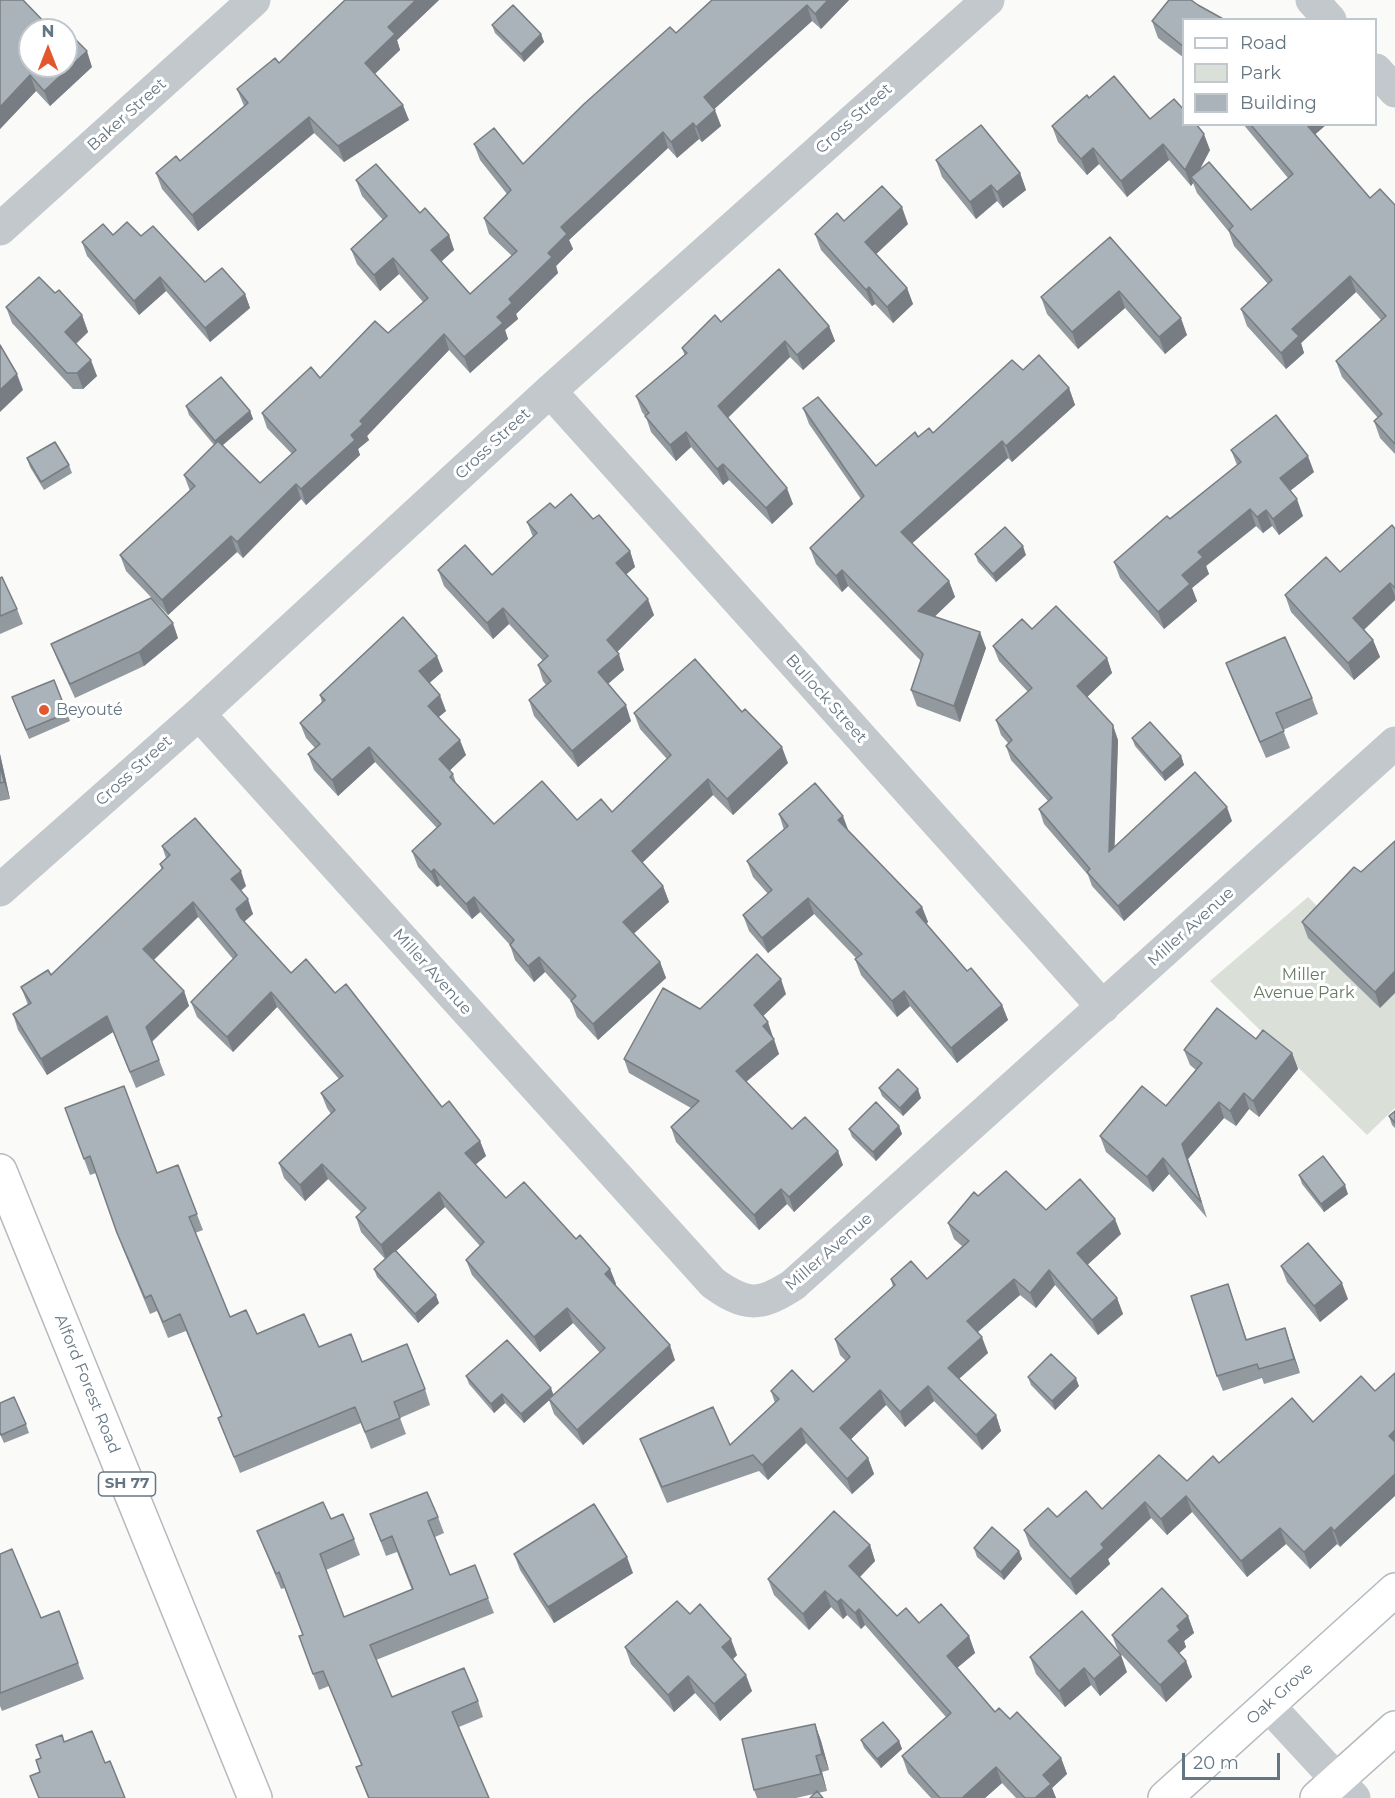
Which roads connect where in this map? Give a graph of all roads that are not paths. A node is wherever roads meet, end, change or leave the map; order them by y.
1 (254, 0) edge
2 (988, 0) edge
3 (1312, 0) edge
4 (1328, 18) edge
5 (1377, 71) edge
6 (1395, 91) edge
7 (0, 229) edge
8 (550, 391) junction
9 (199, 714) junction
10 (1395, 743) edge
11 (0, 890) edge
12 (1103, 1007) junction
13 (0, 1171) edge
14 (1395, 1590) edge
15 (1268, 1705) junction
16 (1395, 1728) edge
17 (1336, 1792) edge
18 (255, 1798) edge
19 (1166, 1798) edge

1 - 7 street, Baker Street
2 - 8 street, Cross Street
3 - 4 street
5 - 6 street
8 - 9 street, Cross Street
8 - 12 street, Bullock Street
9 - 11 street, Cross Street
9 - 12 street, Miller Avenue
10 - 12 street, Miller Avenue
13 - 18 main road, Alford Forest Road / SH 77
14 - 15 main road, Oak Grove
15 - 17 street
15 - 19 main road, Oak Grove
16 - 17 main road

